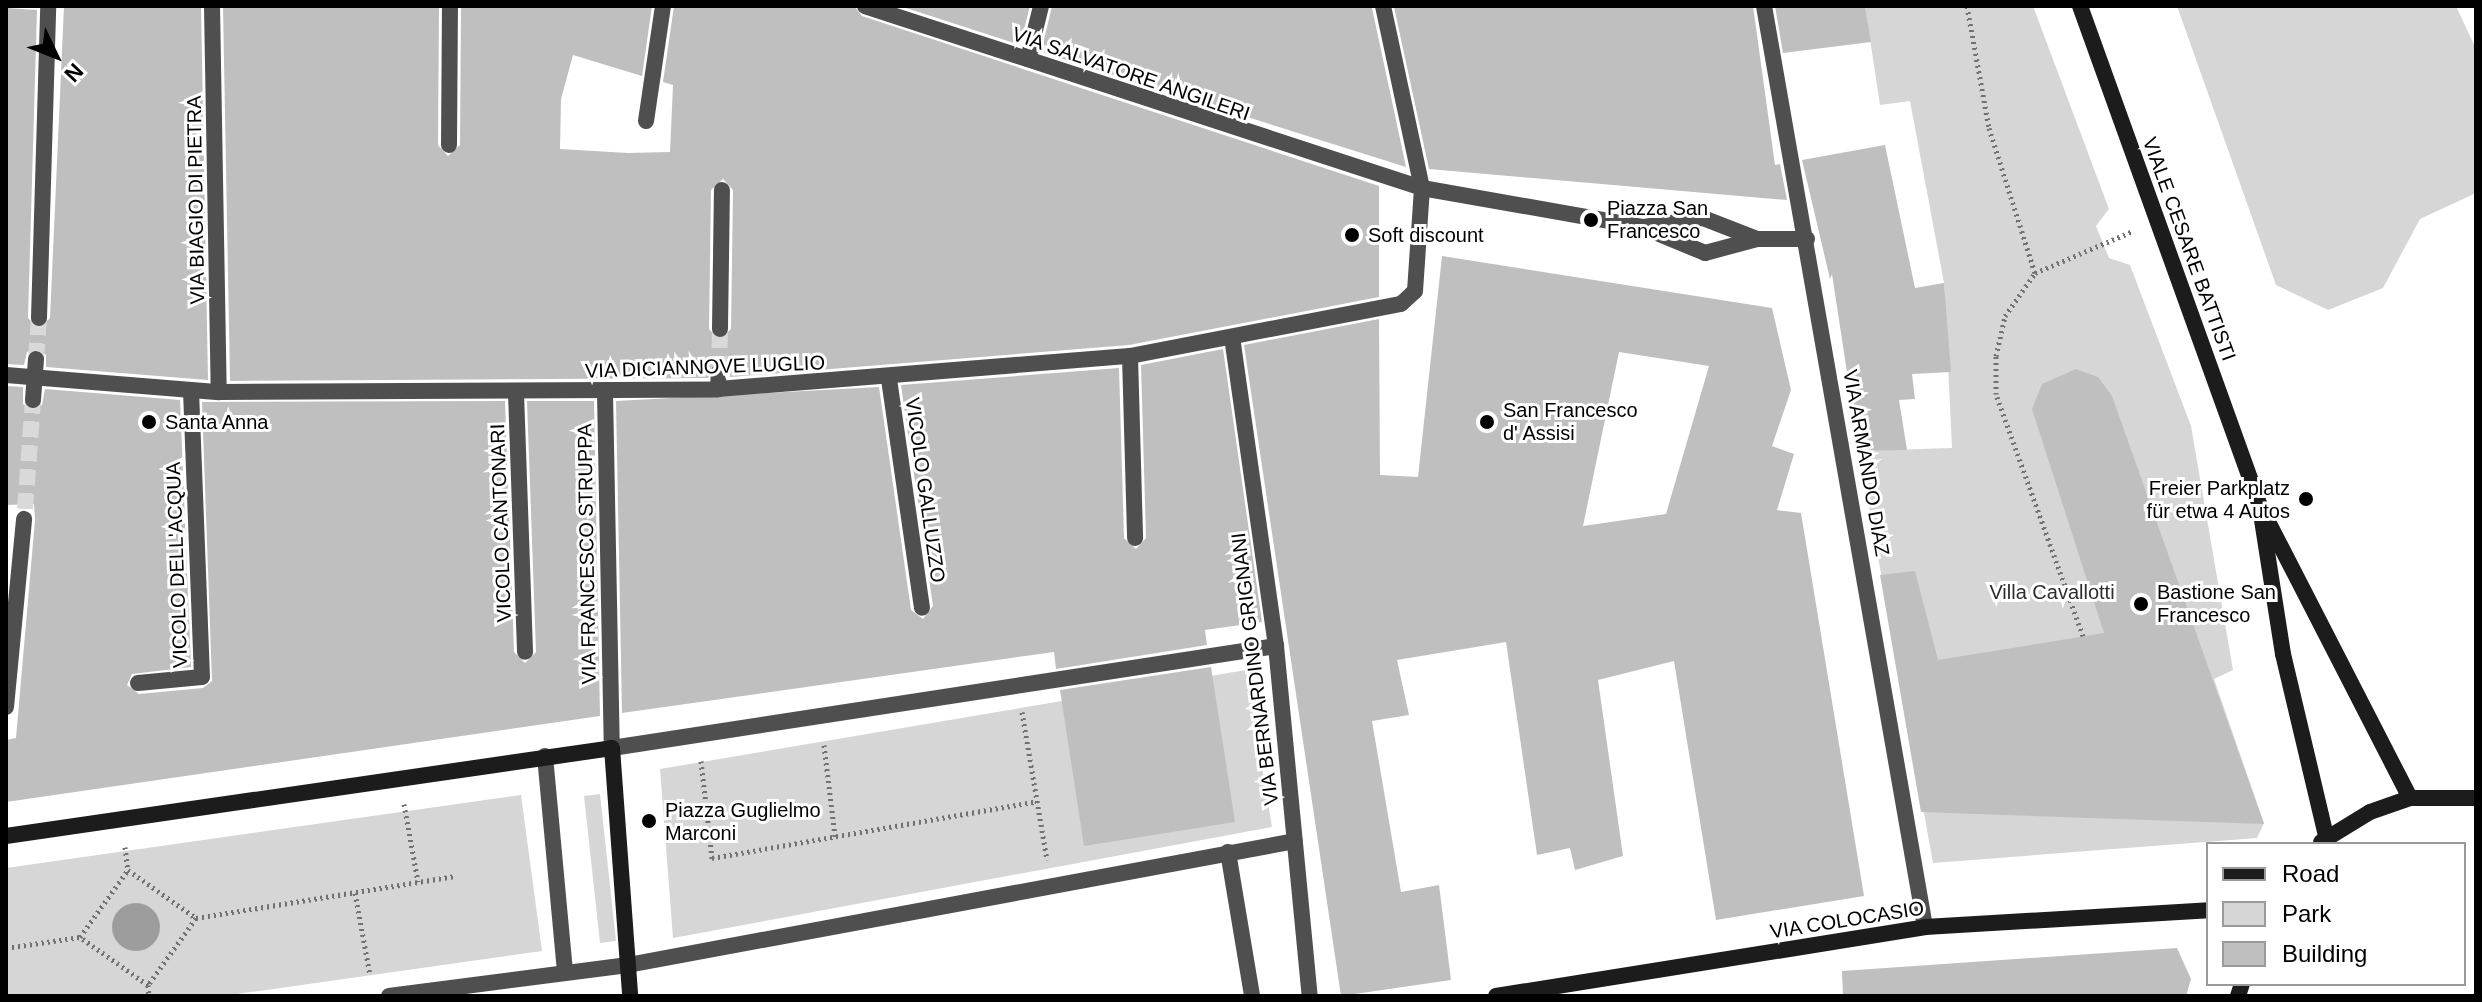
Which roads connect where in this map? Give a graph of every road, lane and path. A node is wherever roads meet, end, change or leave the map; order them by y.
1 (48, 6) edge
2 (212, 6) edge
3 (450, 6) edge
4 (663, 6) edge
5 (865, 6) edge
6 (1041, 6) edge
7 (1383, 6) edge
8 (1764, 6) edge
9 (1967, 6) edge
10 (2080, 6) edge
11 (1028, 59) junction
12 (646, 121) dead end
13 (449, 145) dead end
14 (1422, 188) junction
15 (722, 190) dead end
16 (2158, 221) junction
17 (1644, 227) junction
18 (1757, 239) junction
19 (1807, 239) junction
20 (2035, 273) junction
21 (39, 318) tunnel mouth
22 (720, 329) tunnel mouth
23 (1232, 337) junction
24 (1130, 356) junction
25 (36, 359) tunnel mouth
26 (719, 372) tunnel mouth
27 (6, 375) edge
28 (35, 379) junction
29 (889, 379) junction
30 (718, 389) junction
31 (191, 391) junction
32 (219, 392) junction
33 (516, 393) junction
34 (605, 393) junction
35 (33, 400) tunnel mouth
36 (2260, 506) junction
37 (6, 519) edge
38 (1135, 538) dead end
39 (922, 608) dead end
40 (2083, 636) dead end
41 (1276, 646) junction
42 (525, 652) dead end
43 (138, 683) dead end
44 (1018, 686) junction
45 (6, 707) edge
46 (820, 716) junction
47 (698, 735) junction
48 (612, 748) junction
49 (545, 756) junction
50 (399, 777) junction
51 (2410, 798) junction
52 (2476, 798) edge
53 (1037, 801) junction
54 (6, 836) edge
55 (835, 836) junction
56 (2323, 840) edge
57 (1295, 841) junction
58 (1228, 852) junction
59 (1046, 855) dead end
60 (454, 876) dead end
61 (418, 882) junction
62 (355, 893) junction
63 (2206, 910) edge
64 (196, 918) junction
65 (1925, 927) junction
66 (80, 937) junction
67 (6, 948) edge
68 (368, 965) dead end
69 (628, 965) junction
70 (565, 972) junction
71 (148, 985) junction
72 (149, 996) edge
73 (389, 996) edge
74 (630, 996) edge
75 (1252, 996) edge
76 (1310, 996) edge
77 (1496, 996) edge

1 - 21 street
2 - 32 street, VIA BIAGIO DI PIETRA
3 - 13 street
4 - 12 street
5 - 11 street, VIA SALVATORE ANGILERI
6 - 11 street
7 - 14 street
8 - 19 street, VIA ARMANDO DIAZ
9 - 20 path
10 - 16 street, VIALE CESARE BATTISTI
11 - 14 street, VIA SALVATORE ANGILERI
14 - 17 street
14 - 23 street, VIA DICIANNOVE LUGLIO
15 - 22 street
16 - 20 path
16 - 36 street, VIALE CESARE BATTISTI
17 - 18 street
17 - 18 street
18 - 19 street
19 - 65 street, VIA ARMANDO DIAZ
20 - 40 path
23 - 24 street, VIA DICIANNOVE LUGLIO
23 - 41 street, VIA BERNARDINO GRIGNANI
24 - 29 street, VIA DICIANNOVE LUGLIO
24 - 38 street
25 - 28 street
26 - 30 street
27 - 28 street, VIA DICIANNOVE LUGLIO
28 - 31 street, VIA DICIANNOVE LUGLIO
28 - 35 street
29 - 30 street, VIA DICIANNOVE LUGLIO
29 - 39 street, VICOLO GALLUZZO
30 - 34 street, VIA DICIANNOVE LUGLIO
31 - 32 street, VIA DICIANNOVE LUGLIO
31 - 43 street, VICOLO DELL'ACQUA
32 - 33 street, VIA DICIANNOVE LUGLIO
33 - 34 street, VIA DICIANNOVE LUGLIO
33 - 42 street, VICOLO CANTONARI
34 - 48 street, VIA FRANCESCO STRUPPA
36 - 51 street, VIALE CESARE BATTISTI
36 - 56 street, VIALE CESARE BATTISTI
37 - 45 street
41 - 44 street
41 - 57 street, VIA BERNARDINO GRIGNANI
44 - 46 street
44 - 53 path
46 - 47 street
46 - 55 path
47 - 48 street
47 - 55 path
48 - 49 street
48 - 69 street
49 - 50 street
49 - 70 street
50 - 54 street
50 - 61 path
51 - 52 street
51 - 56 street
53 - 55 path
53 - 59 path
57 - 58 street
57 - 76 street, VIA BERNARDINO GRIGNANI
58 - 69 street
58 - 75 street
60 - 61 path
61 - 62 path
62 - 64 path
62 - 68 path
63 - 65 street, VIA COLOCASIO
64 - 66 path
64 - 71 path
65 - 77 street, VIA COLOCASIO
66 - 67 path
66 - 71 path
69 - 70 street
69 - 74 street
70 - 73 street
71 - 72 path

